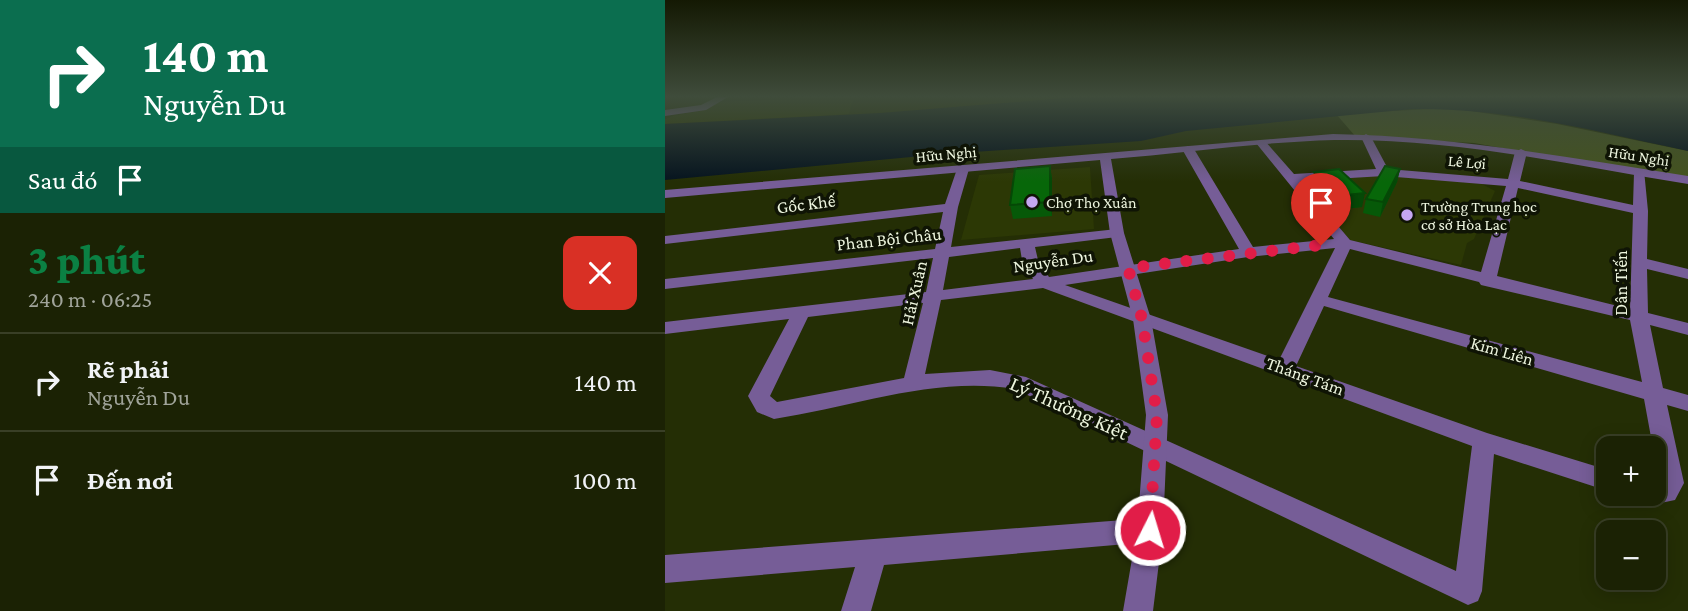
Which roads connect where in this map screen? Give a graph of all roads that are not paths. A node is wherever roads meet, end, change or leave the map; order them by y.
1 (1366, 137) junction
2 (1261, 143) junction
3 (1188, 149) junction
4 (1521, 152) junction
5 (1105, 156) junction
6 (963, 169) junction
7 (1384, 172) junction
8 (1640, 173) junction
9 (1288, 178) junction
10 (1688, 180) edge
11 (1513, 183) junction
12 (668, 196) edge
13 (951, 207) junction
14 (1641, 211) junction
15 (1117, 233) junction
16 (665, 240) edge
17 (1027, 243) junction
18 (1345, 243) junction
19 (1248, 252) junction
20 (943, 253) junction
21 (1640, 262) junction
22 (1128, 268) junction
23 (1688, 274) edge
24 (1487, 281) junction
25 (1044, 283) junction
26 (665, 284) edge
27 (934, 294) junction
28 (1317, 299) junction
29 (802, 311) junction
30 (1639, 318) junction
31 (1142, 319) junction
32 (665, 328) edge
33 (1688, 329) edge
34 (1285, 369) junction
35 (912, 385) junction
36 (1652, 393) junction
37 (1688, 403) edge
38 (1662, 436) edge
39 (1484, 441) junction
40 (1157, 448) junction
41 (1666, 456) edge
42 (1596, 476) edge
43 (1666, 492) edge
44 (1150, 530) junction
45 (873, 552) junction
46 (665, 569) edge
47 (856, 611) edge
48 (1139, 611) edge

1 - 2 street, Hữu Nghị
1 - 4 street, Hữu Nghị
1 - 7 street
2 - 3 street, Hữu Nghị
2 - 9 street
3 - 5 street, Hữu Nghị
3 - 19 street
4 - 8 street, Hữu Nghị
4 - 11 street
5 - 6 street, Hữu Nghị
5 - 15 street
6 - 12 street, Hữu Nghị
6 - 13 street, Hải Xuân
7 - 9 street, Lê Lợi
7 - 11 street, Lê Lợi
8 - 10 street, Hữu Nghị
8 - 14 street, Dân Tiến
9 - 18 street
11 - 14 street, Lê Lợi
11 - 24 street
13 - 16 street, Gốc Khế
13 - 20 street, Hải Xuân
14 - 21 street, Dân Tiến
15 - 17 street, Phan Bội Châu
15 - 22 street
17 - 20 street, Phan Bội Châu
17 - 25 street
18 - 19 street, Nguyễn Du
18 - 24 street, Nguyễn Du
18 - 28 street
19 - 22 street, Nguyễn Du
20 - 26 street, Phan Bội Châu
20 - 27 street, Hải Xuân
21 - 23 street
21 - 30 street, Dân Tiến
22 - 25 street, Nguyễn Du
22 - 31 street
24 - 30 street, Nguyễn Du
25 - 27 street, Nguyễn Du
25 - 31 street, Tháng Tám
27 - 29 street, Nguyễn Du
27 - 35 street, Hải Xuân
28 - 34 street
28 - 36 street, Kim Liên
29 - 32 street, Nguyễn Du
29 - 35 street, Lý Thường Kiệt
30 - 33 street, Nguyễn Du
30 - 36 street, Dân Tiến
31 - 34 street, Tháng Tám
31 - 40 street
34 - 39 street, Tháng Tám
35 - 40 street, Lý Thường Kiệt
36 - 37 street, Kim Liên
36 - 38 street
39 - 40 street, Lý Thường Kiệt
39 - 42 street, Tháng Tám
40 - 44 street
41 - 43 street
44 - 45 street
44 - 48 street
45 - 46 street
45 - 47 street

